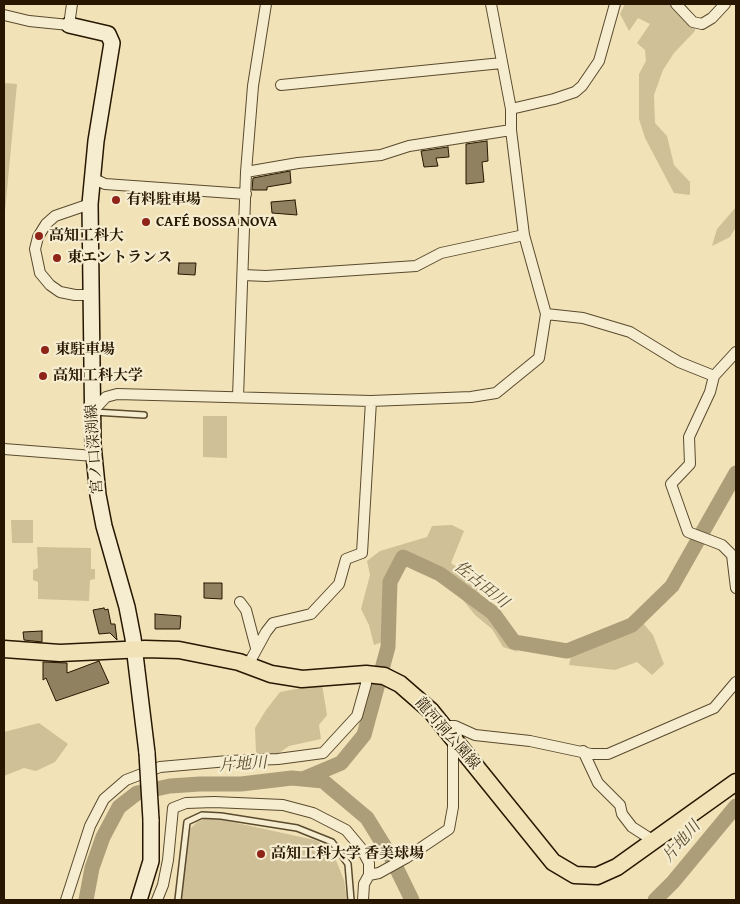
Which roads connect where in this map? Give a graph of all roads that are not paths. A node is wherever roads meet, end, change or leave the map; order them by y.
1 (72, 4) edge
2 (266, 4) edge
3 (492, 4) edge
4 (615, 4) edge
5 (676, 4) edge
6 (726, 4) edge
7 (4, 15) edge
8 (69, 25) junction
9 (502, 64) junction
10 (280, 85) dead end
11 (512, 109) junction
12 (511, 130) junction
13 (246, 172) junction
14 (92, 178) junction
15 (246, 194) junction
16 (90, 204) junction
17 (524, 235) junction
18 (243, 275) junction
19 (90, 295) junction
20 (546, 314) junction
21 (736, 352) edge
22 (714, 376) junction
23 (238, 396) junction
24 (371, 401) junction
25 (92, 412) junction
26 (144, 415) dead end
27 (4, 449) edge
28 (94, 456) junction
29 (736, 588) edge
30 (240, 602) dead end
31 (256, 648) junction
32 (4, 649) edge
33 (135, 650) junction
34 (248, 665) junction
35 (370, 674) junction
36 (736, 682) edge
37 (449, 733) junction
38 (582, 752) junction
39 (736, 782) edge
40 (654, 841) junction
41 (369, 875) junction
42 (66, 900) edge
43 (139, 900) edge
44 (157, 900) edge
45 (178, 900) edge
46 (350, 900) edge
47 (363, 900) edge

1 - 8 street
2 - 13 street
3 - 9 street
4 - 11 street
5 - 6 street
7 - 8 street
8 - 14 main road, 宮ノ口深渕線
9 - 10 street
9 - 11 street
11 - 12 street
12 - 13 street
12 - 17 street
13 - 15 street
14 - 15 street
14 - 16 main road, 宮ノ口深渕線
15 - 18 street
16 - 19 main road, 宮ノ口深渕線
16 - 19 street
17 - 18 street
17 - 20 street
18 - 23 street
19 - 25 main road, 宮ノ口深渕線
20 - 22 street
20 - 24 street
21 - 22 street
22 - 29 street
23 - 24 street
23 - 25 street
24 - 31 street
25 - 26 lane
25 - 28 main road, 宮ノ口深渕線
27 - 28 street
28 - 33 main road, 宮ノ口深渕線
30 - 31 street
31 - 34 street
32 - 33 main road, 龍河洞公園線
33 - 34 main road, 龍河洞公園線
33 - 43 main road, 宮ノ口深渕線, bridge
34 - 35 main road, 龍河洞公園線
35 - 37 main road, 龍河洞公園線
35 - 42 street
36 - 38 street
37 - 38 street
37 - 40 main road, 龍河洞公園線
37 - 41 street
38 - 40 street
39 - 40 main road, 龍河洞公園線
41 - 44 street
41 - 47 street
45 - 46 lane

